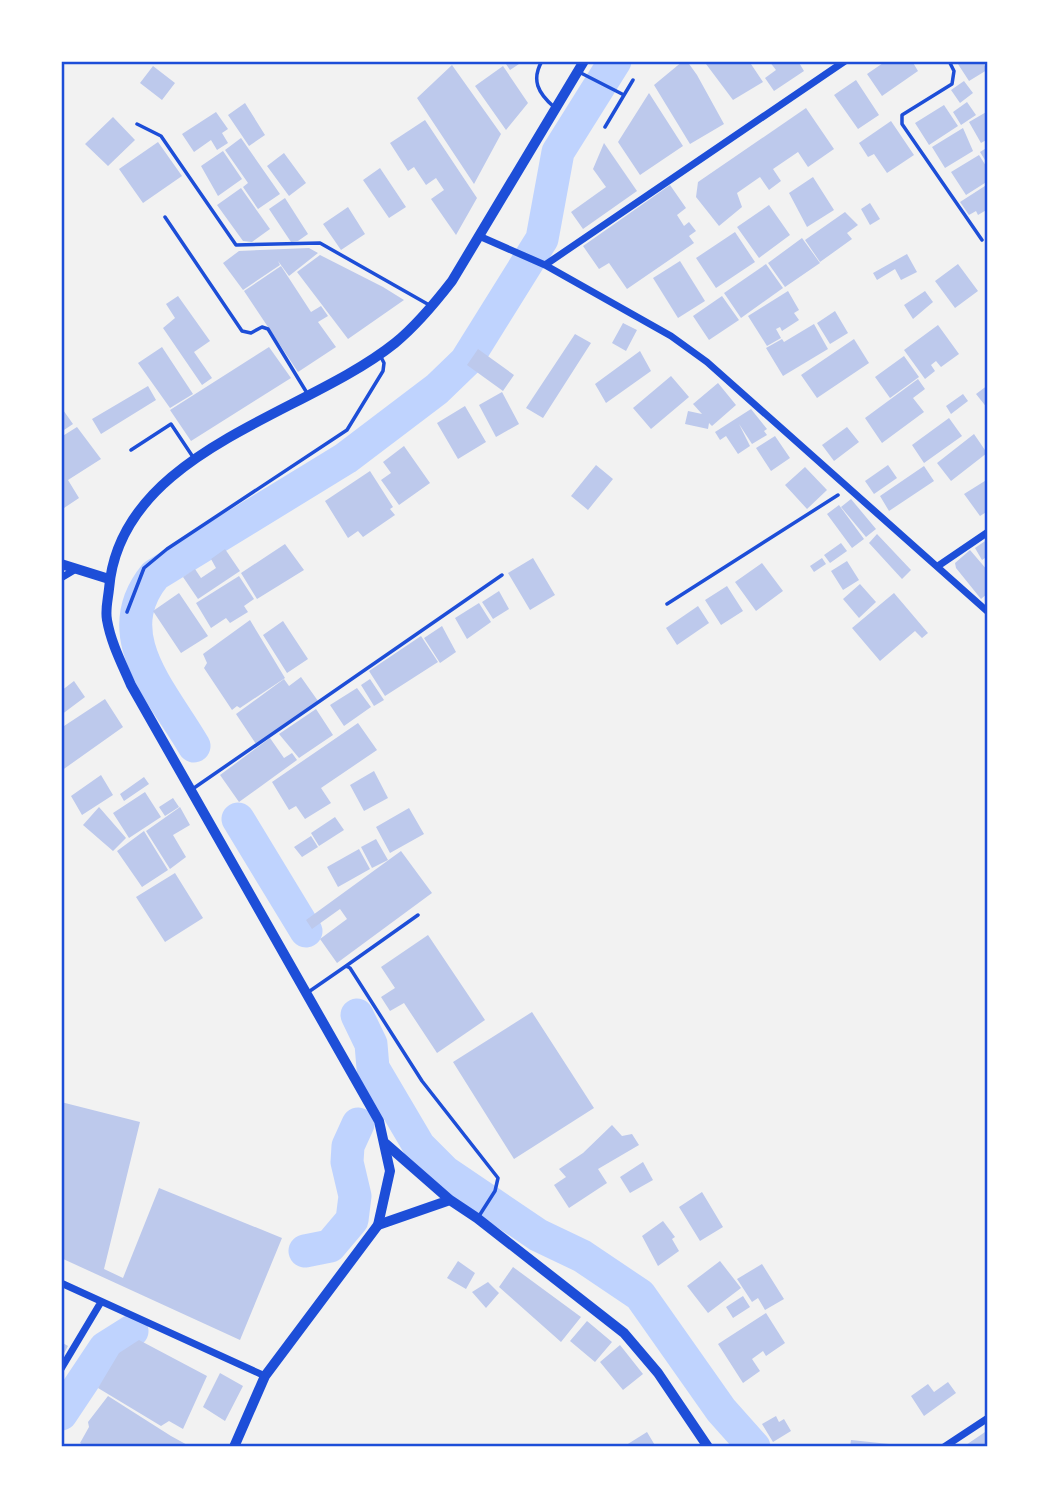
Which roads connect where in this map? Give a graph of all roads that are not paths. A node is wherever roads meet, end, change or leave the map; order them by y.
1 (542, 61) edge
2 (845, 61) edge
3 (949, 61) edge
4 (580, 68) edge
5 (634, 80) dead end
6 (624, 96) junction
7 (555, 108) junction
8 (137, 124) dead end
9 (605, 127) dead end
10 (165, 217) dead end
11 (479, 236) junction
12 (982, 240) dead end
13 (545, 265) junction
14 (433, 307) junction
15 (379, 353) junction
16 (309, 394) junction
17 (131, 450) dead end
18 (195, 459) junction
19 (988, 532) edge
20 (61, 564) edge
21 (938, 566) junction
22 (76, 569) junction
23 (502, 575) dead end
24 (61, 578) edge
25 (109, 579) junction
26 (127, 612) dead end
27 (988, 612) edge
28 (192, 790) junction
29 (418, 915) dead end
30 (346, 966) junction
31 (307, 993) junction
32 (386, 1144) junction
33 (450, 1200) junction
34 (477, 1218) junction
35 (378, 1225) junction
36 (61, 1283) edge
37 (101, 1301) junction
38 (61, 1369) edge
39 (265, 1376) junction
40 (988, 1418) edge
41 (234, 1447) edge
42 (708, 1447) edge
43 (944, 1447) edge

1 - 7 lane
2 - 13 street
3 - 12 lane
4 - 6 lane
4 - 7 main road
5 - 6 lane
6 - 9 lane
7 - 11 main road
8 - 14 lane
10 - 16 lane
11 - 13 street
11 - 14 main road
13 - 21 street
14 - 15 main road
15 - 16 main road
15 - 26 lane
16 - 18 main road
17 - 18 lane
18 - 25 main road
19 - 21 street
20 - 22 street
21 - 27 street
22 - 24 street
22 - 25 street
23 - 28 lane
25 - 28 main road
28 - 31 main road
29 - 30 lane
30 - 31 lane
30 - 34 lane
31 - 32 main road
32 - 33 street
32 - 35 main road
33 - 34 street
33 - 35 street
34 - 42 street
35 - 39 main road
36 - 37 street
37 - 38 street
37 - 39 street
39 - 41 main road
40 - 43 street

